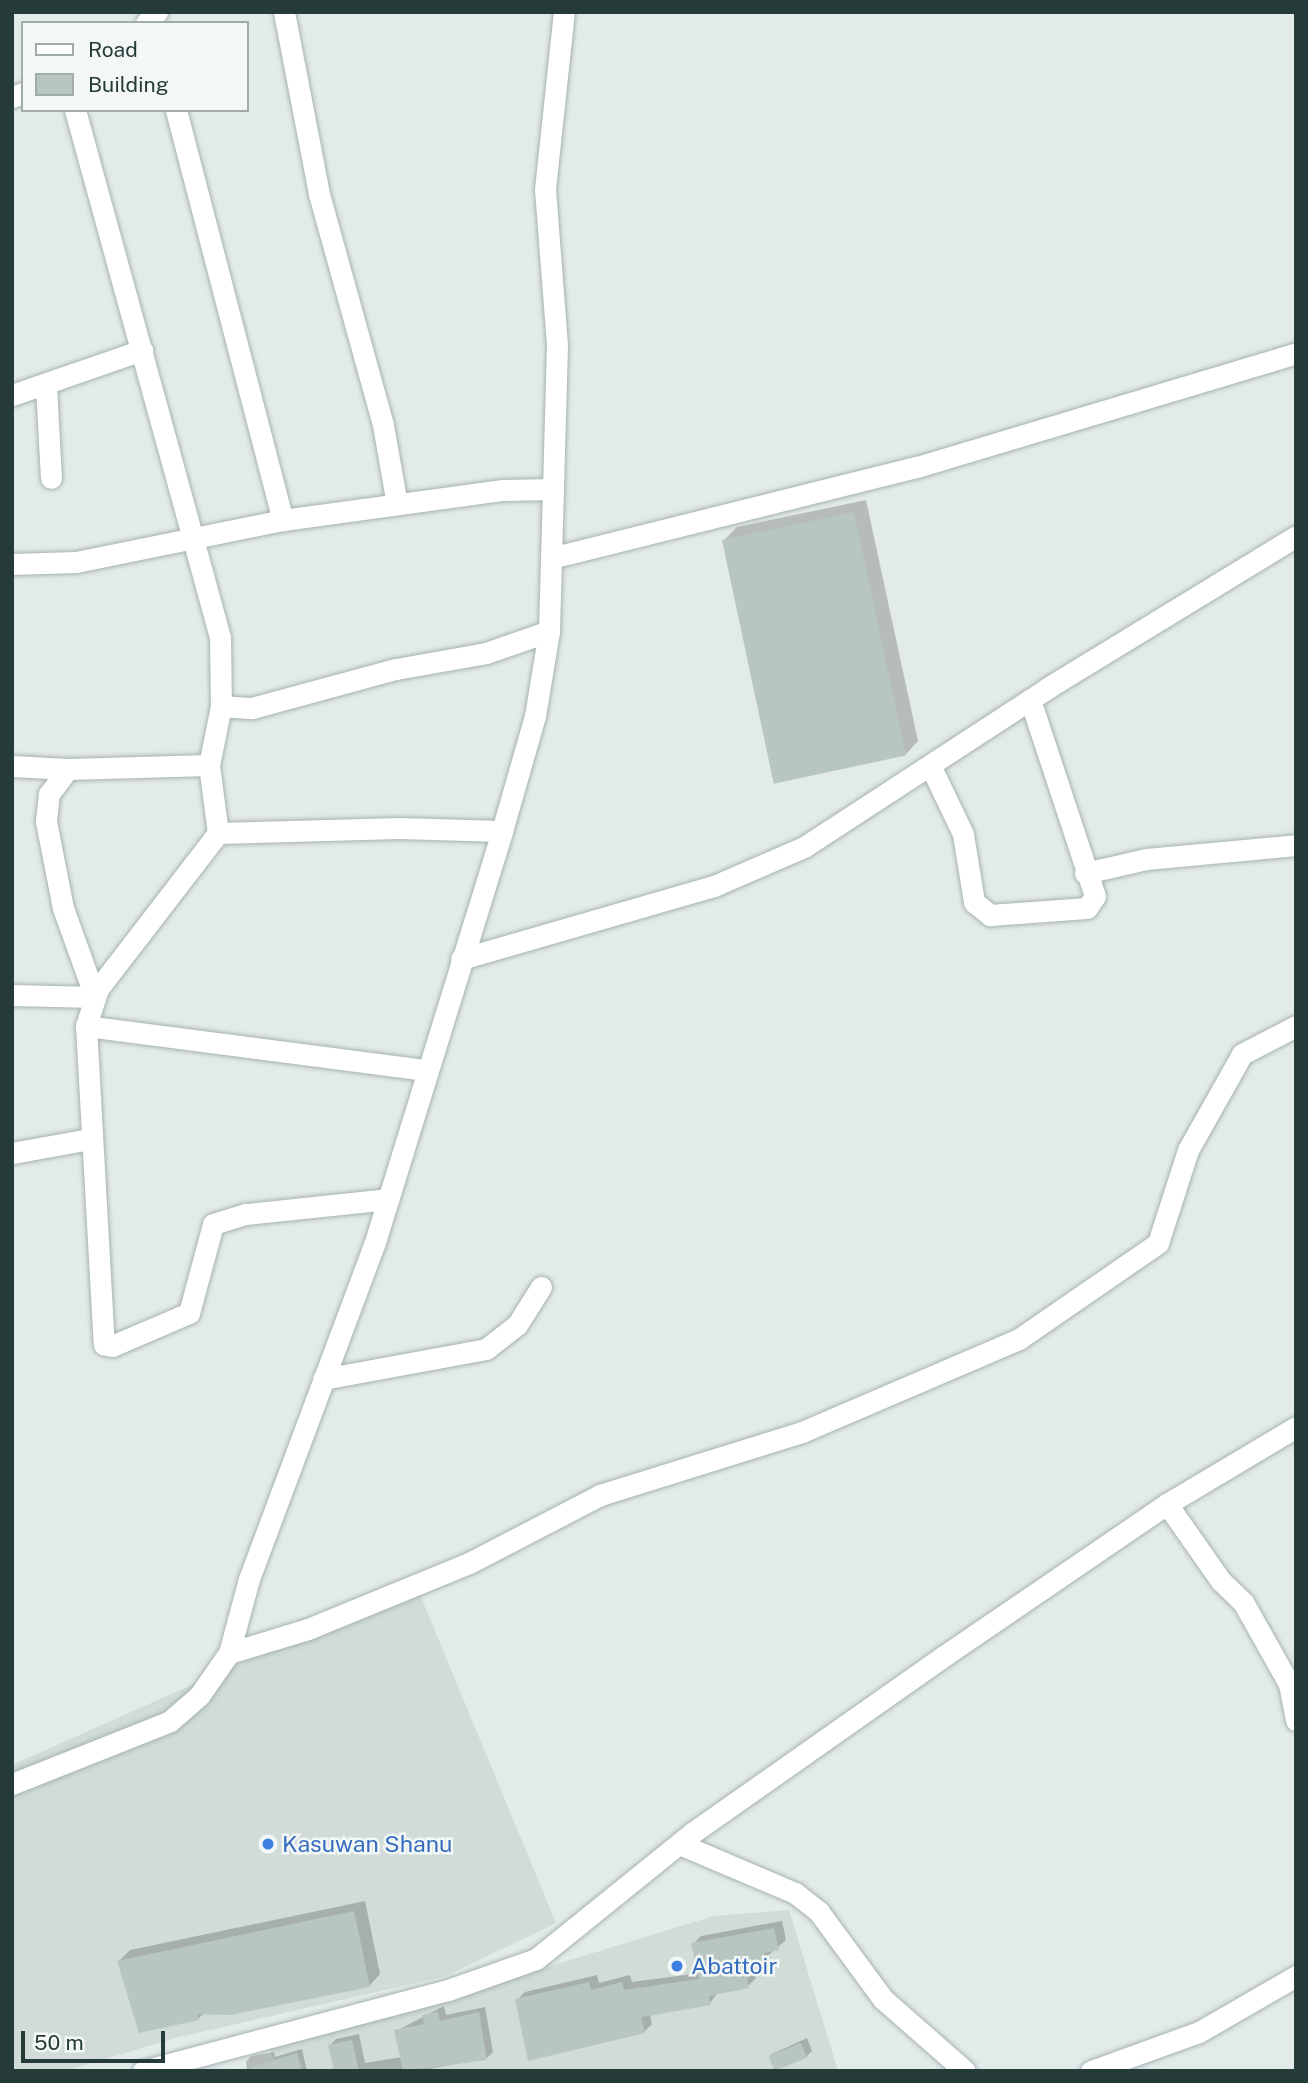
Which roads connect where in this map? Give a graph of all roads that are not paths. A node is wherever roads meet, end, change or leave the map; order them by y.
1 (284, 12) edge
2 (564, 12) edge
3 (76, 112) edge
4 (177, 112) edge
5 (142, 350) junction
6 (1296, 353) edge
7 (46, 386) junction
8 (12, 395) edge
9 (51, 478) dead end
10 (553, 489) junction
11 (397, 504) junction
12 (283, 520) junction
13 (195, 536) junction
14 (1296, 536) edge
15 (551, 558) junction
16 (12, 564) edge
17 (549, 631) junction
18 (1030, 699) junction
19 (221, 706) junction
20 (209, 765) junction
21 (930, 765) junction
22 (12, 766) edge
23 (68, 769) junction
24 (502, 831) junction
25 (218, 833) junction
26 (1296, 845) edge
27 (1086, 873) junction
28 (461, 959) junction
29 (12, 995) edge
30 (94, 997) junction
31 (86, 1026) junction
32 (1296, 1026) edge
33 (426, 1070) junction
34 (90, 1139) junction
35 (12, 1153) edge
36 (388, 1199) junction
37 (541, 1287) dead end
38 (323, 1379) junction
39 (1296, 1427) edge
40 (1167, 1504) junction
41 (229, 1653) junction
42 (1296, 1720) edge
43 (12, 1784) edge
44 (682, 1845) junction
45 (1296, 1976) edge
46 (143, 2071) edge
47 (965, 2071) edge
48 (1091, 2071) edge

1 - 11 street
2 - 10 street
3 - 5 street
4 - 12 street
5 - 7 street
5 - 13 street
6 - 15 street
7 - 8 street
7 - 9 street
10 - 11 street
10 - 15 street
11 - 12 street
12 - 13 street
13 - 16 street
13 - 19 street
14 - 18 street
15 - 17 street
17 - 19 street
17 - 24 street
18 - 21 street
18 - 27 street
19 - 20 street
20 - 23 street
20 - 25 street
21 - 27 street
21 - 28 street
22 - 23 street
23 - 30 street
24 - 25 street
24 - 28 street
25 - 30 street
26 - 27 street
28 - 33 street
29 - 30 street
30 - 31 street
31 - 33 street
31 - 34 street
32 - 41 street
33 - 36 street
34 - 35 street
34 - 36 street
36 - 38 street
37 - 38 street
38 - 41 street
39 - 40 street
40 - 42 street
40 - 44 street
41 - 43 street
44 - 46 street
44 - 47 street
45 - 48 street

